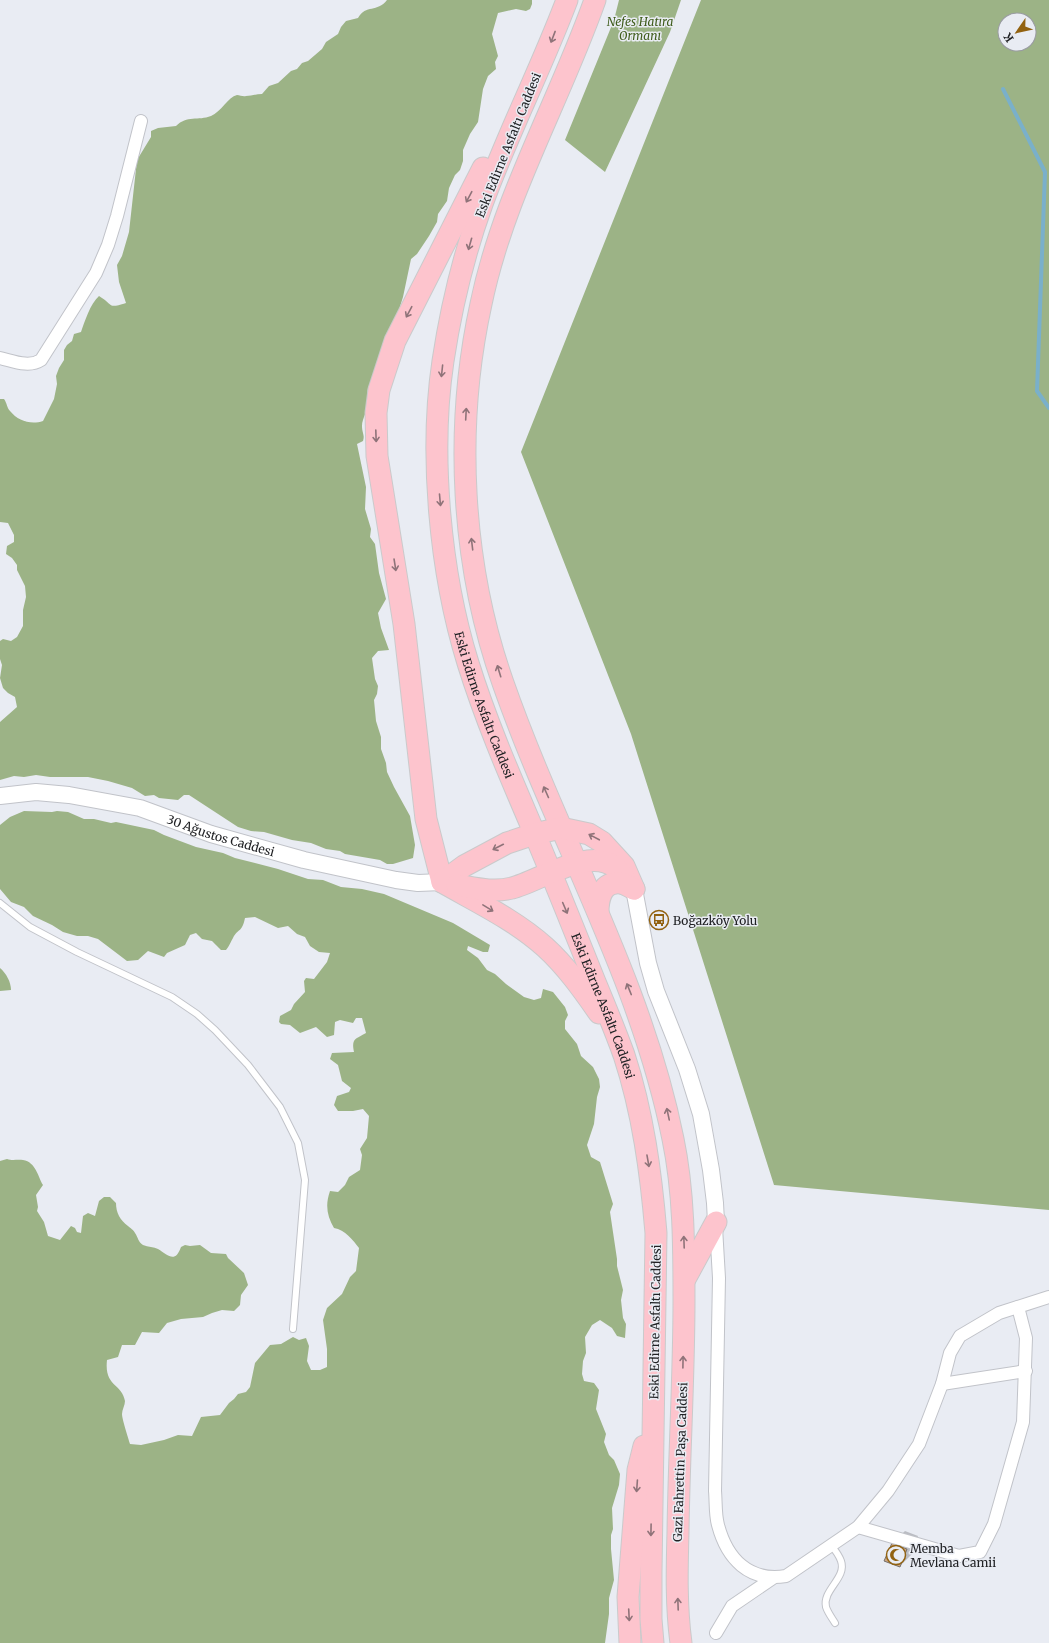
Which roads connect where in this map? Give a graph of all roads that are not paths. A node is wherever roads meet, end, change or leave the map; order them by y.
1 (567, 0) edge
2 (595, 0) edge
3 (536, 78) junction
4 (141, 121) dead end
5 (0, 358) edge
6 (0, 796) edge
7 (561, 828) junction
8 (534, 834) junction
9 (576, 863) junction
10 (550, 872) junction
11 (442, 882) junction
12 (634, 889) junction
13 (0, 903) edge
14 (598, 912) junction
15 (624, 1055) junction
16 (716, 1222) junction
17 (684, 1281) junction
18 (1049, 1297) edge
19 (1018, 1307) junction
20 (293, 1328) dead end
21 (1026, 1371) junction
22 (942, 1384) junction
23 (654, 1407) junction
24 (858, 1527) junction
25 (832, 1545) junction
26 (773, 1578) junction
27 (836, 1623) dead end
28 (716, 1633) dead end
29 (630, 1643) edge
30 (653, 1643) edge
31 (681, 1643) edge

1 -> 3 highway, Eski Edirne Asfaltı Caddesi
7 -> 2 highway, Eski Edirne Asfaltı Caddesi
3 -> 8 highway, Eski Edirne Asfaltı Caddesi
3 -> 11 highway
4 - 5 street
6 - 11 main road, 30 Ağustos Caddesi
7 - 8 highway
7 - 9 highway, Eski Edirne Asfaltı Caddesi
12 -> 7 highway
8 - 10 highway, Eski Edirne Asfaltı Caddesi
8 -> 11 highway
9 - 10 highway
9 - 12 highway
9 - 14 highway, Eski Edirne Asfaltı Caddesi
10 - 11 highway
10 -> 15 highway, Eski Edirne Asfaltı Caddesi
11 -> 15 highway
12 - 14 highway
12 - 16 main road
13 - 20 lane
17 -> 14 highway, Eski Edirne Asfaltı Caddesi
15 -> 23 highway, Eski Edirne Asfaltı Caddesi
16 - 17 highway
16 - 26 street
31 -> 17 highway, Gazi Fahrettin Paşa Caddesi
18 - 19 street
19 - 21 street
19 - 22 street
21 - 22 street
21 - 24 street
22 - 24 street
23 -> 29 highway
23 -> 30 highway
24 - 25 street
25 - 26 street
25 - 27 lane
26 - 28 street

